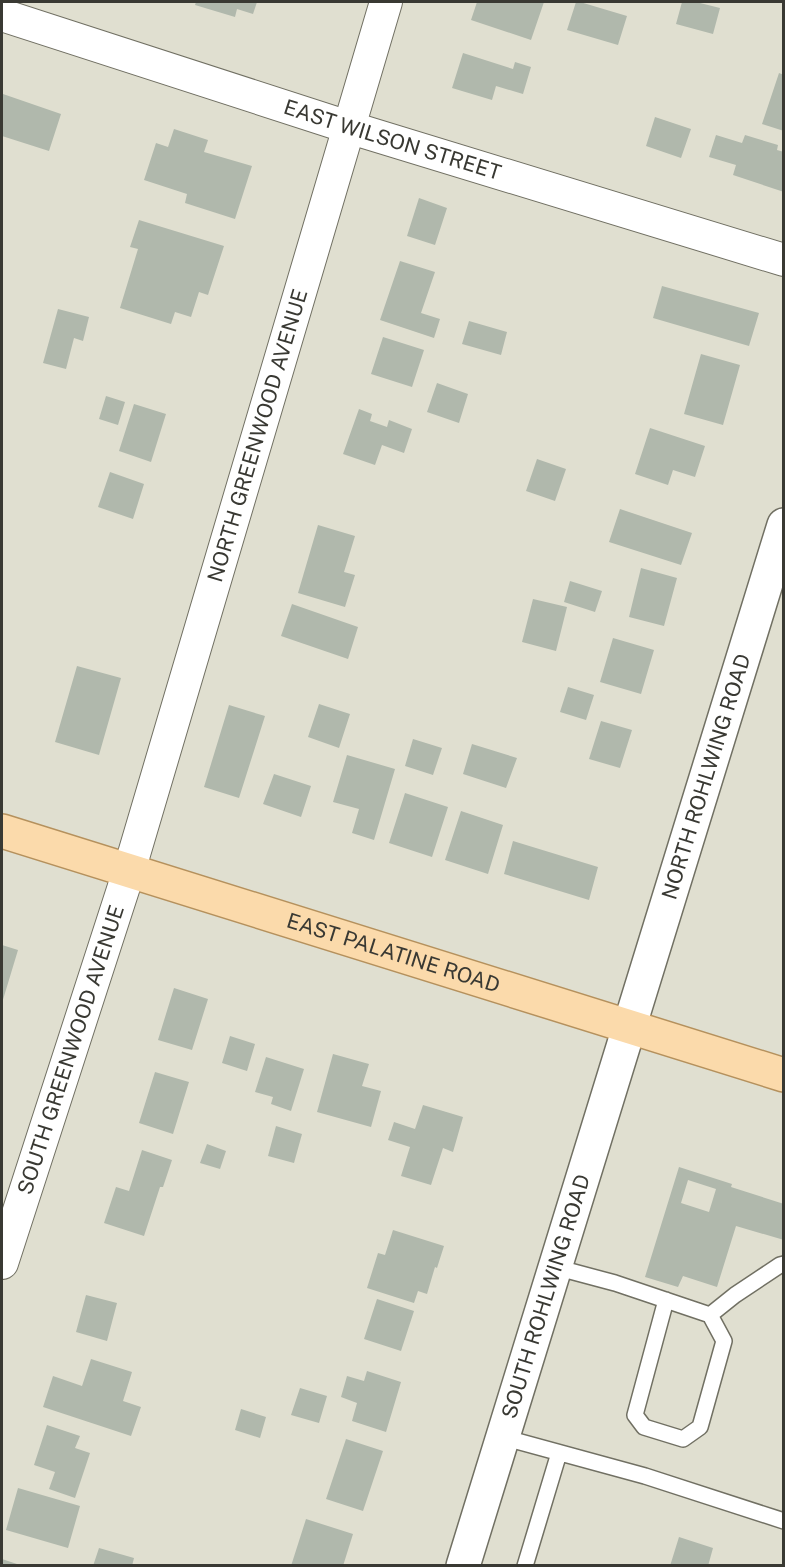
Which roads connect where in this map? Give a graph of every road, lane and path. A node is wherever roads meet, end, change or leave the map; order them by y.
1 (386, 2) edge
2 (2, 15) edge
3 (348, 127) junction
4 (783, 260) edge
5 (783, 525) edge
6 (2, 831) edge
7 (129, 871) junction
8 (629, 1026) junction
9 (783, 1075) edge
10 (2, 1263) edge
11 (783, 1264) edge
12 (555, 1267) junction
13 (666, 1300) junction
14 (710, 1315) junction
15 (502, 1437) junction
16 (559, 1453) junction
17 (783, 1521) edge
18 (463, 1566) edge
19 (525, 1566) edge

1 - 3 street, NORTH GREENWOOD AVENUE
2 - 3 street, EAST WILSON STREET
3 - 4 street, EAST WILSON STREET
3 - 7 street, NORTH GREENWOOD AVENUE
5 - 8 street, NORTH ROHLWING ROAD
6 - 7 main road, EAST PALATINE ROAD
7 - 8 main road, EAST PALATINE ROAD
7 - 10 street, SOUTH GREENWOOD AVENUE
8 - 9 main road, EAST PALATINE ROAD
8 - 12 street, SOUTH ROHLWING ROAD
11 - 14 lane
12 - 13 lane
12 - 15 street, SOUTH ROHLWING ROAD
13 - 14 lane
13 - 14 lane
15 - 16 lane
15 - 18 street, SOUTH ROHLWING ROAD
16 - 17 lane
16 - 19 lane

